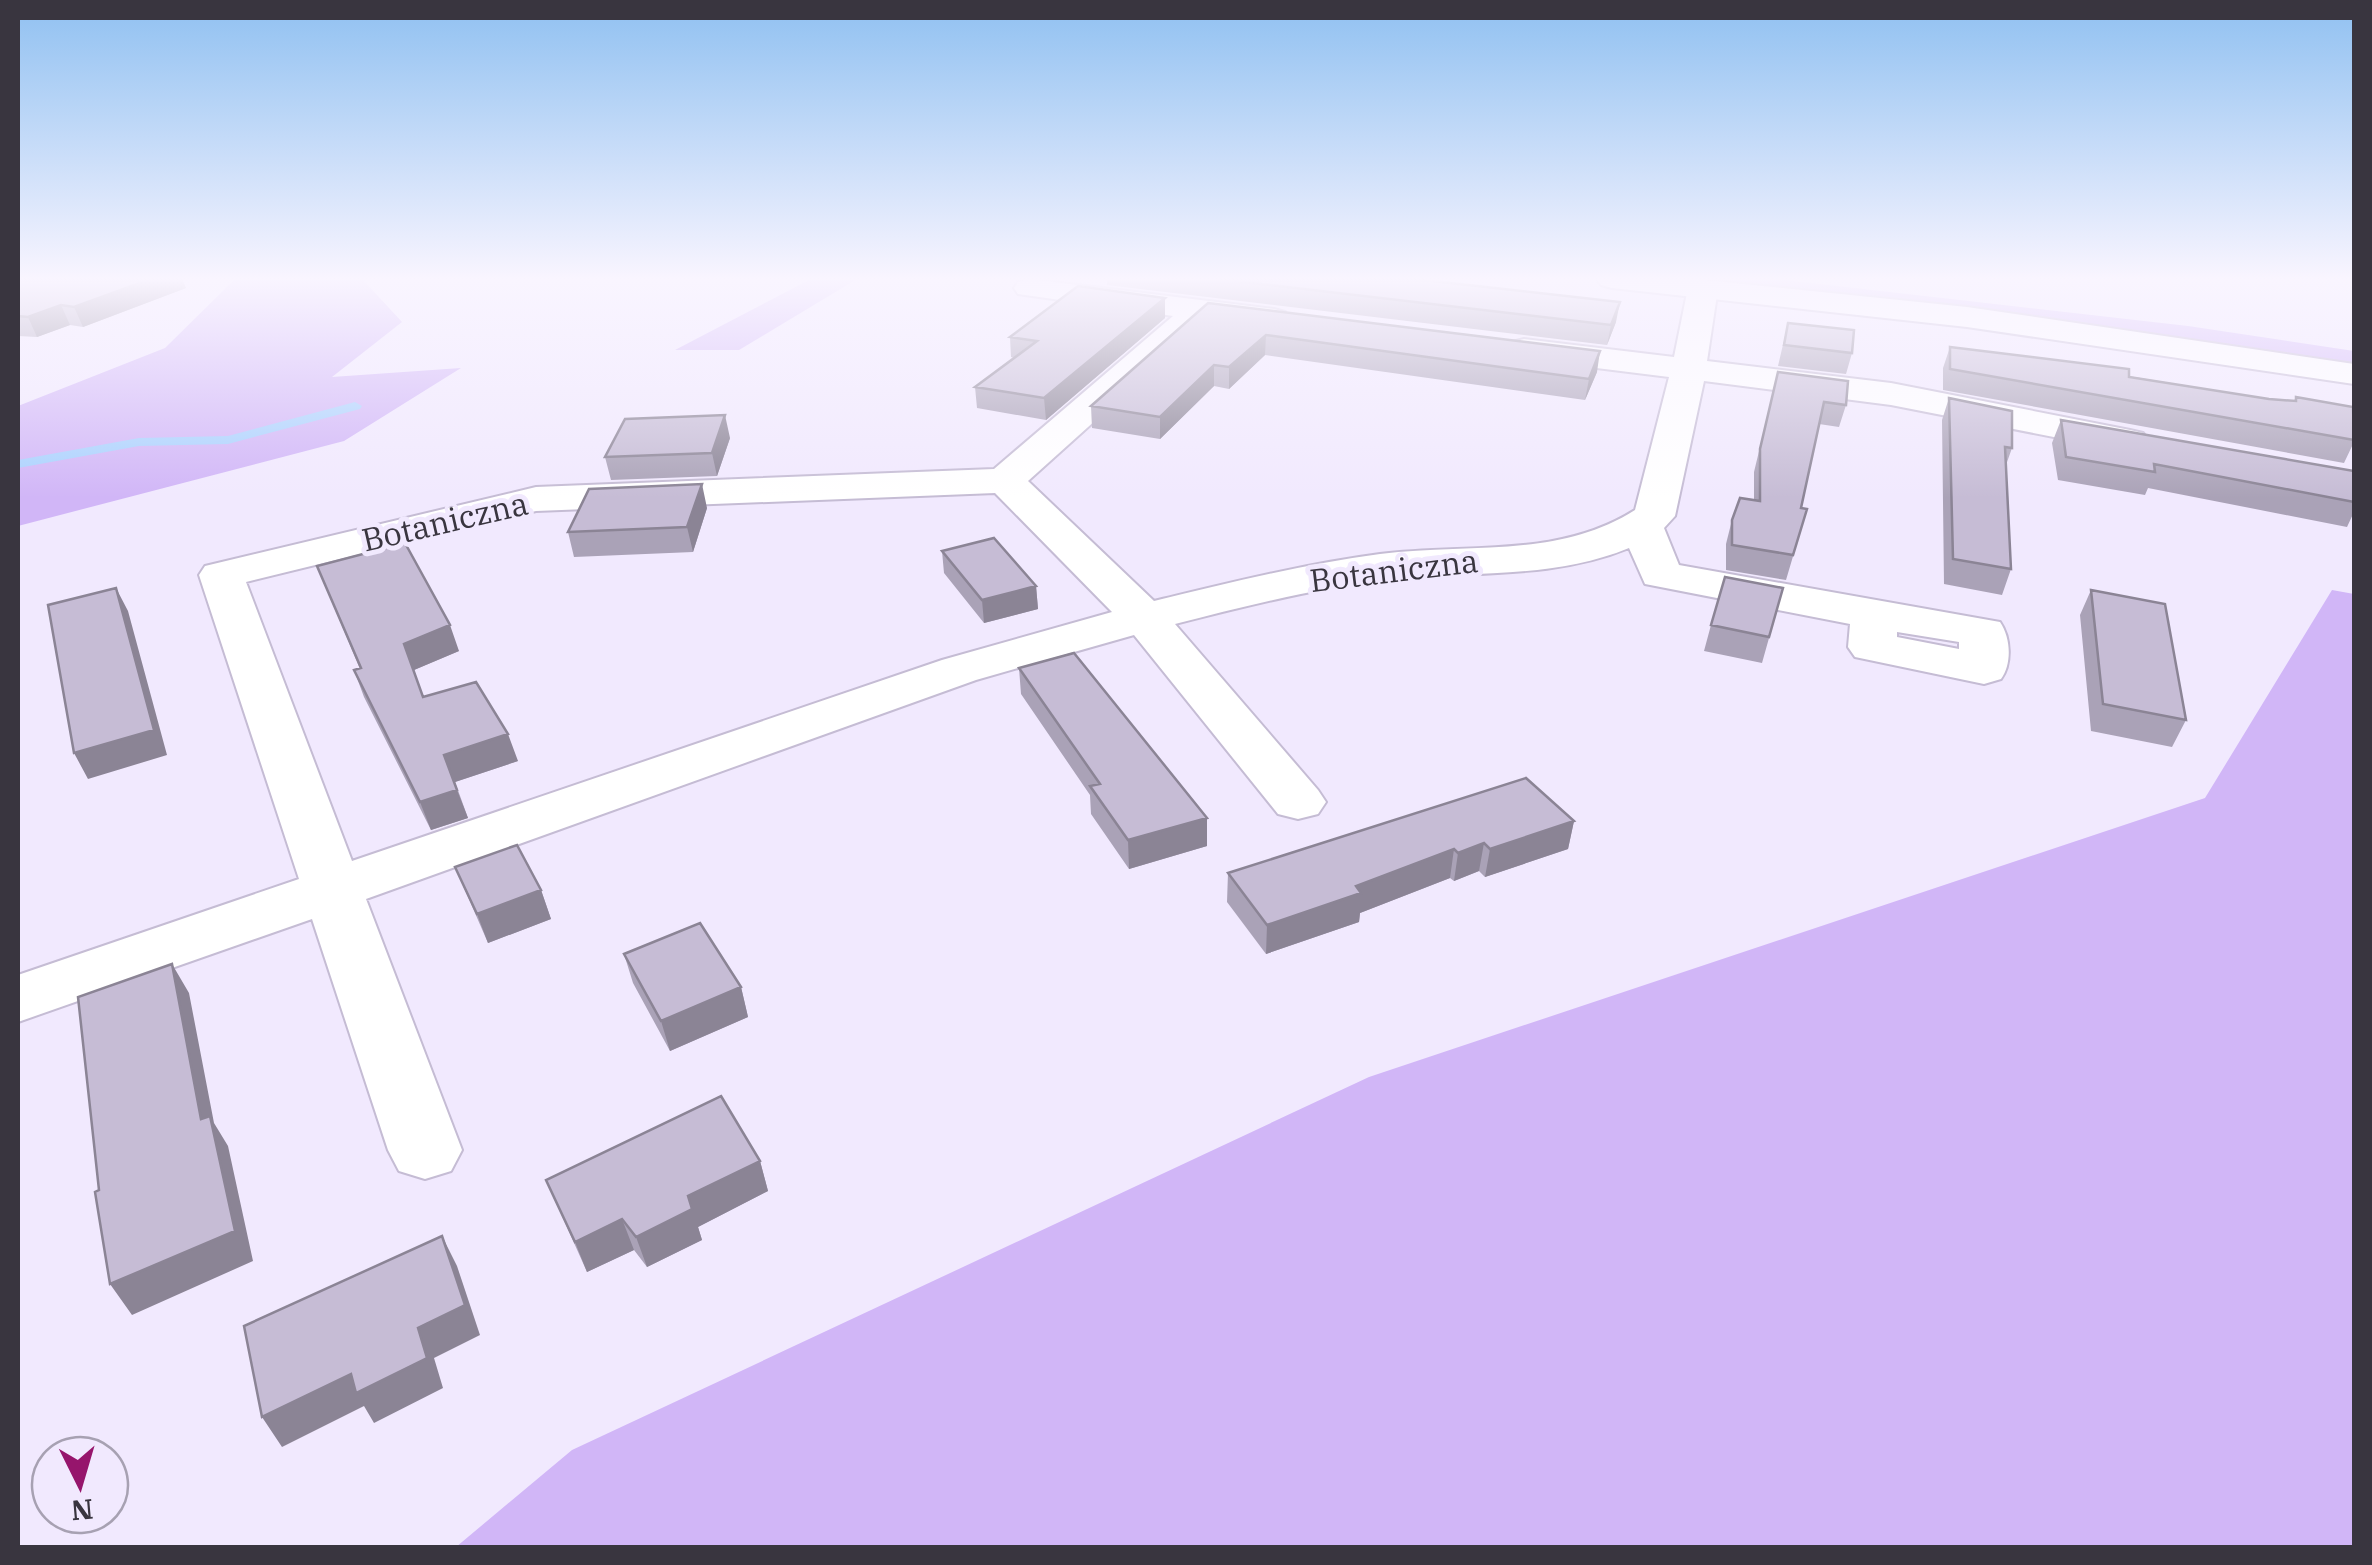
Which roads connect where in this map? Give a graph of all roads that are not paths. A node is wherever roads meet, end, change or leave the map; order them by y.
1 (1152, 352) edge
2 (1553, 352) edge
3 (1692, 352) edge
4 (2216, 352) edge
5 (1689, 368) junction
6 (2354, 374) edge
7 (2160, 447) edge
8 (1006, 481) junction
9 (1642, 526) junction
10 (1535, 557) junction
11 (1661, 576) junction
12 (1874, 614) dead end
13 (1144, 618) junction
14 (1298, 802) dead end
15 (330, 890) junction
16 (18, 999) edge
17 (425, 1150) dead end

1 - 8 street
2 - 5 street
3 - 5 street
4 - 6 street
5 - 7 street
5 - 9 street
8 - 13 street
8 - 15 street, Botaniczna
9 - 10 street, Botaniczna
9 - 11 street
10 - 11 street
10 - 13 street, Botaniczna
11 - 12 street
13 - 14 street
13 - 15 street, Botaniczna
15 - 16 street, Botaniczna
15 - 17 street, Botaniczna

